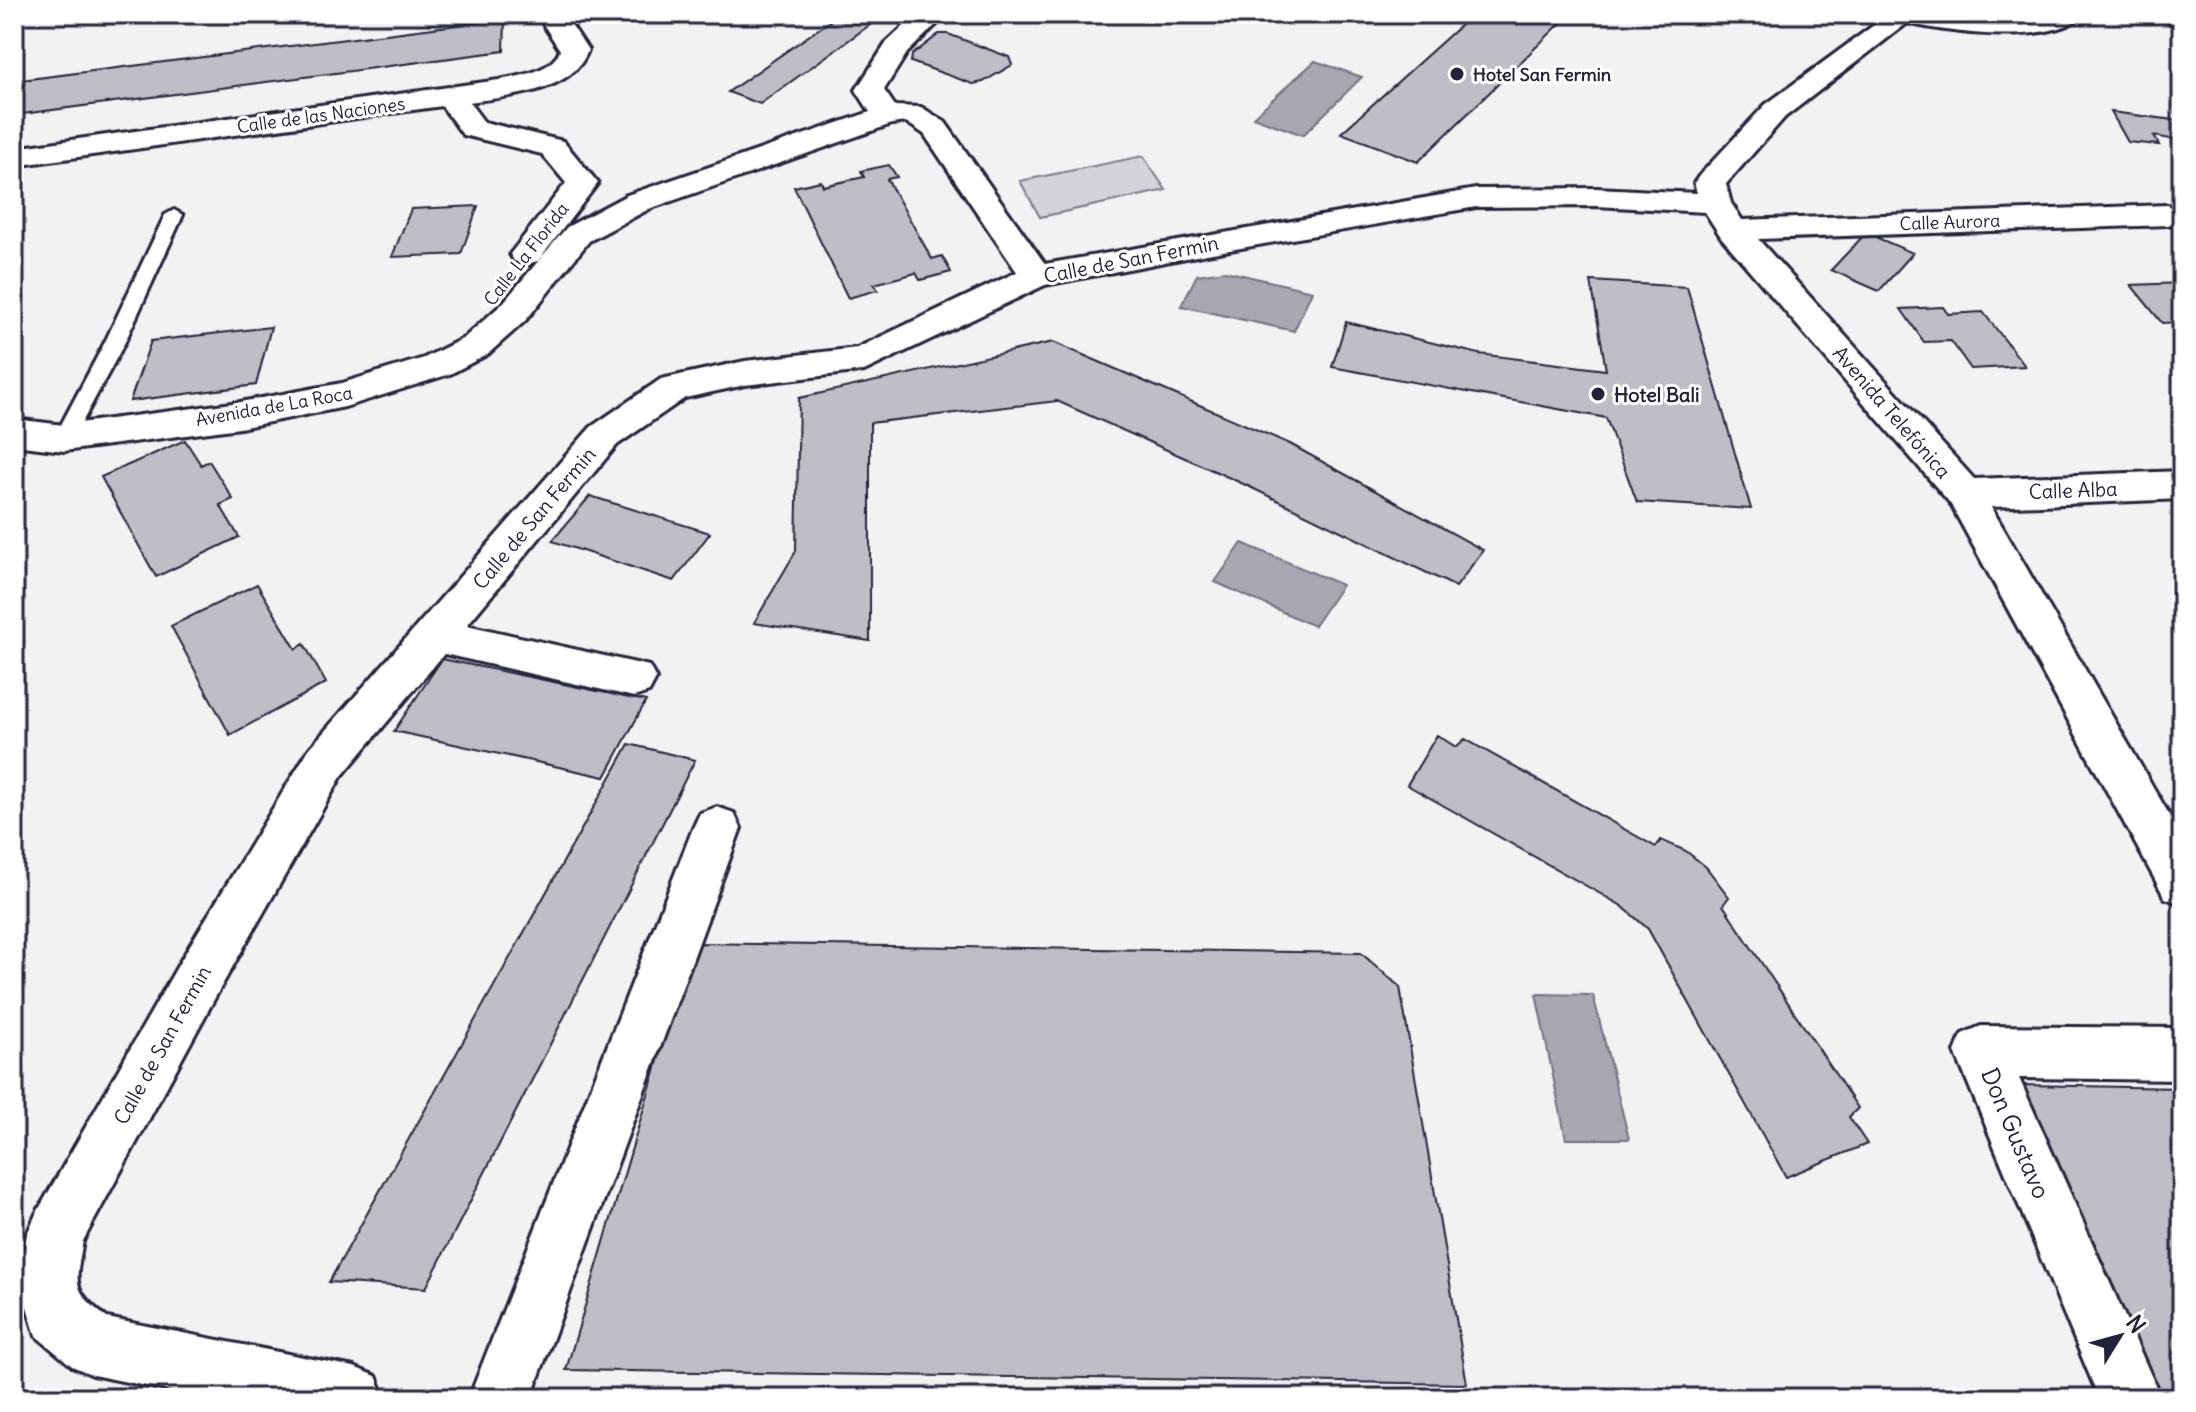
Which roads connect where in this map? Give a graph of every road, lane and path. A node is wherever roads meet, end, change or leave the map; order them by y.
1 (558, 14) edge
2 (934, 14) edge
3 (2078, 14) edge
4 (1905, 16) edge
5 (450, 97) junction
6 (887, 116) junction
7 (14, 157) edge
8 (174, 215) dead end
9 (2168, 215) dead end
10 (1724, 217) junction
11 (1036, 276) junction
12 (476, 346) junction
13 (14, 432) edge
14 (64, 438) junction
15 (2182, 485) edge
16 (1964, 494) junction
17 (435, 635) junction
18 (634, 679) dead end
19 (717, 828) dead end
20 (2182, 882) edge
21 (2182, 1054) edge
22 (354, 1398) edge
23 (500, 1398) edge
24 (2130, 1398) edge

1 - 5 street, Calle de las Naciones
2 - 6 street
3 - 4 lane
4 - 10 street
5 - 7 street, Calle de las Naciones
5 - 12 street, Calle La Florida
6 - 11 street
6 - 12 street, Avenida de La Roca
8 - 14 lane
9 - 10 street, Calle Aurora
10 - 11 street, Calle de San Fermin
10 - 16 street, Avenida Telefónica
11 - 17 street, Calle de San Fermin
12 - 14 street, Avenida de La Roca
13 - 14 street, Avenida de La Roca
15 - 16 street, Calle Alba
16 - 20 street, Avenida Telefónica
17 - 18 street
17 - 22 street, Calle de San Fermin
19 - 23 street
21 - 24 street, Don Gustavo

